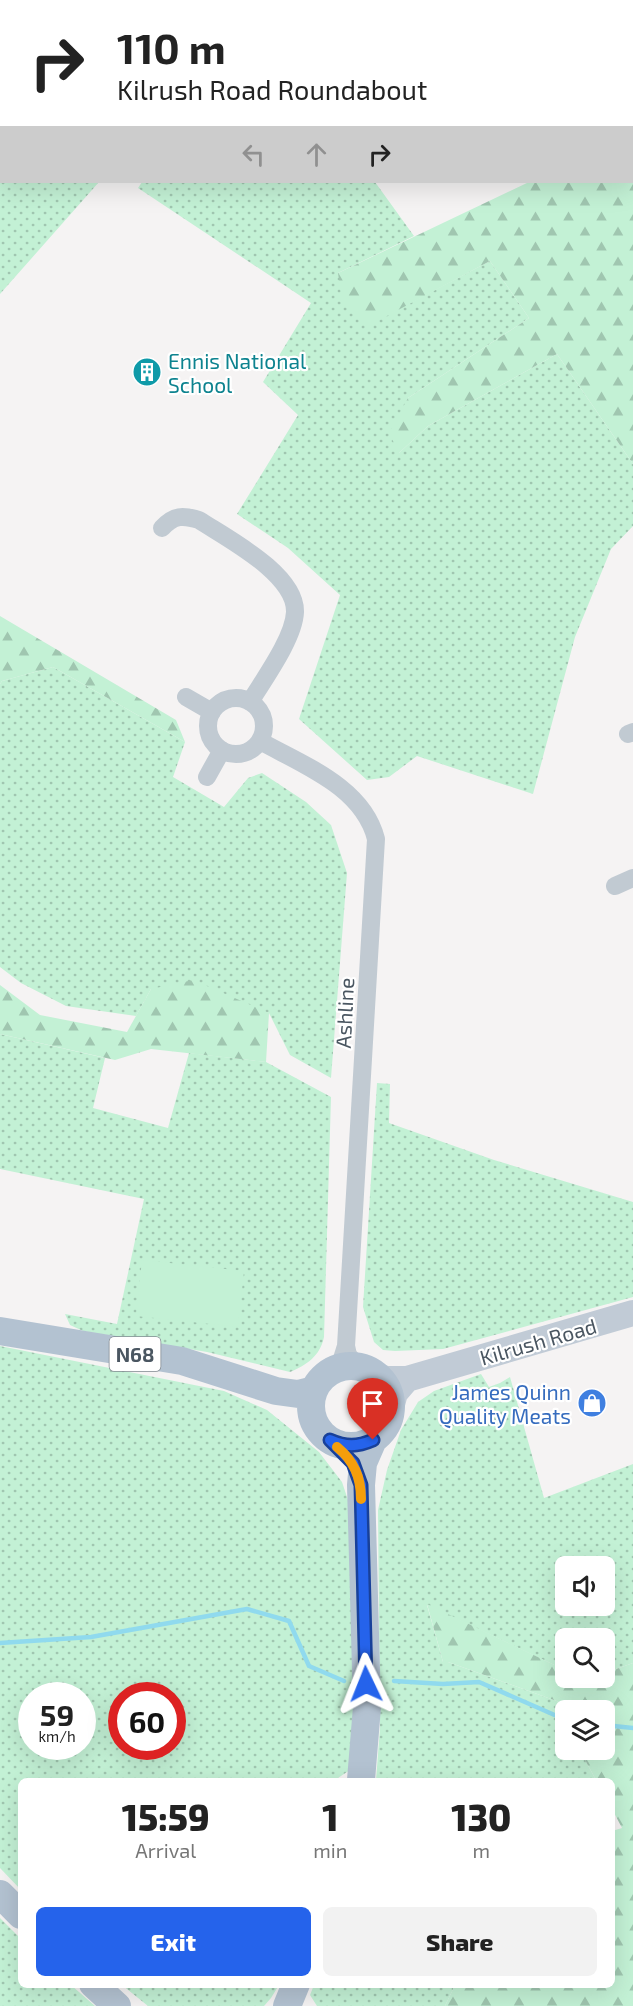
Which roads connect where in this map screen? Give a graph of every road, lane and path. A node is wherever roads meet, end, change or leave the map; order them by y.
1 (162, 528) dead end
2 (186, 697) dead end
3 (250, 702) junction
4 (212, 712) junction
5 (260, 741) junction
6 (222, 750) junction
7 (207, 777) dead end
8 (633, 878) edge
9 (615, 886) dead end
10 (633, 1313) edge
11 (0, 1330) edge
12 (345, 1370) junction
13 (407, 1379) junction
14 (254, 1384) junction
15 (391, 1408) junction
16 (323, 1433) junction
17 (373, 1440) junction
18 (361, 1485) junction
19 (361, 1778) edge
20 (0, 1894) edge
21 (18, 1912) edge
22 (97, 1988) edge
23 (117, 2006) edge

1 - 3 street
2 - 4 street
3 - 4 street
3 - 5 street
4 - 6 street
5 - 6 street
5 - 12 street, Ashline
6 - 7 street
8 - 9 street
10 - 13 main road, Kilrush Road
11 - 14 main road, N68
12 - 13 main road, Kilrush Road
12 - 14 main road, N68
12 - 15 main road
12 - 16 main road
13 - 15 main road
14 - 16 main road, N68
15 - 17 main road, N68
16 - 17 main road, N68
16 - 18 main road, N68
17 - 18 main road, N68
18 - 19 main road, N68
20 - 21 main road
22 - 23 main road

